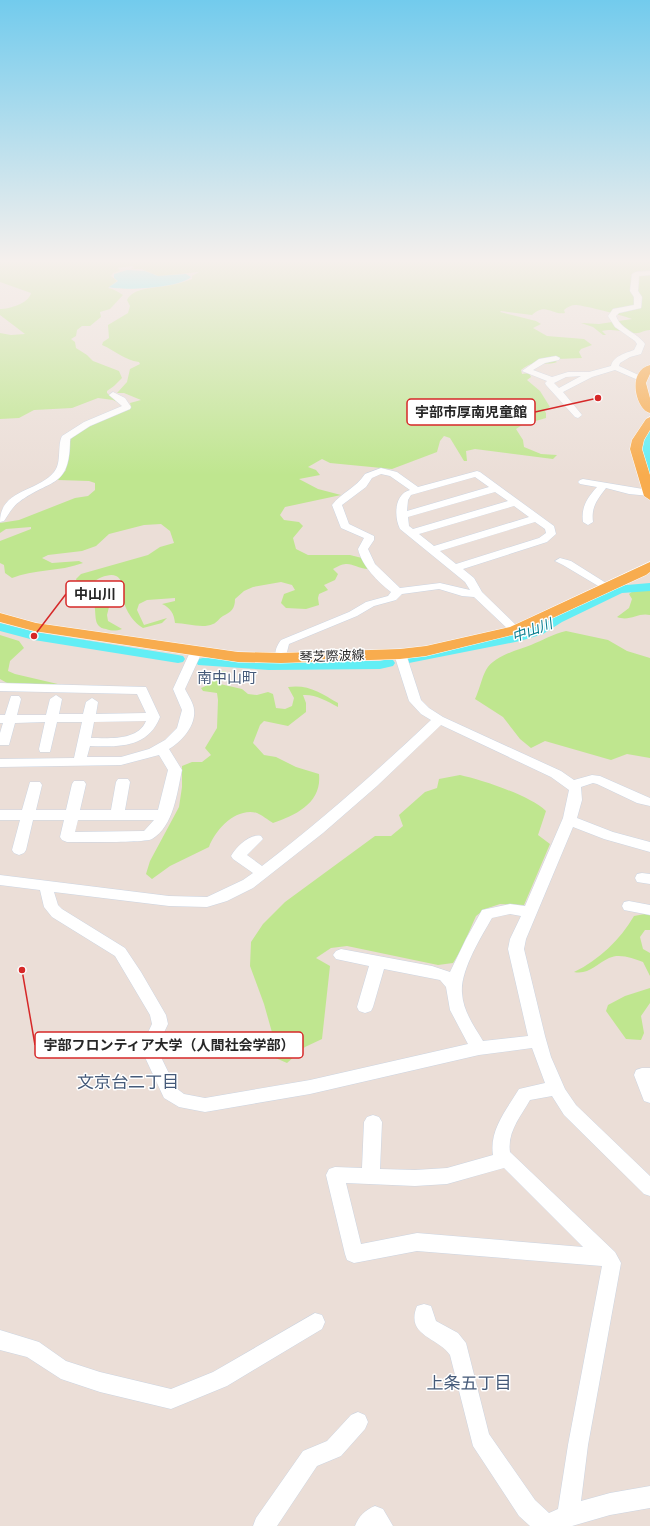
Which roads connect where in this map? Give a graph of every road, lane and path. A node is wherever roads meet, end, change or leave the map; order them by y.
1 (627, 332) edge
2 (556, 358) dead end
3 (615, 367) junction
4 (650, 368) edge
5 (589, 375) junction
6 (641, 378) junction
7 (553, 380) junction
8 (558, 391) junction
9 (113, 395) dead end
10 (650, 410) edge
11 (578, 415) dead end
12 (650, 421) edge
13 (583, 482) dead end
14 (604, 485) junction
15 (497, 488) junction
16 (416, 490) junction
17 (649, 494) edge
18 (516, 502) junction
19 (403, 515) junction
20 (538, 518) junction
21 (0, 519) edge
22 (588, 522) dead end
23 (412, 533) junction
24 (432, 550) junction
25 (560, 561) dead end
26 (650, 566) edge
27 (454, 568) junction
28 (609, 588) junction
29 (398, 592) junction
30 (477, 594) junction
31 (0, 618) edge
32 (515, 630) junction
33 (196, 652) junction
34 (400, 654) junction
35 (281, 658) junction
36 (0, 687) edge
37 (15, 699) dead end
38 (56, 699) dead end
39 (92, 702) dead end
40 (89, 717) junction
41 (154, 717) junction
42 (52, 718) junction
43 (5, 719) edge
44 (439, 720) junction
45 (4, 742) dead end
46 (84, 742) junction
47 (45, 749) dead end
48 (162, 749) junction
49 (80, 762) junction
50 (0, 763) edge
51 (122, 782) dead end
52 (79, 784) dead end
53 (35, 785) dead end
54 (573, 785) junction
55 (650, 802) edge
56 (0, 815) edge
57 (27, 815) junction
58 (72, 815) junction
59 (117, 815) junction
60 (163, 815) junction
61 (569, 820) junction
62 (256, 839) dead end
63 (650, 847) edge
64 (18, 850) dead end
65 (263, 873) junction
66 (0, 880) edge
67 (46, 887) junction
68 (629, 906) dead end
69 (650, 910) edge
70 (529, 912) junction
71 (341, 955) dead end
72 (378, 961) junction
73 (454, 985) junction
74 (365, 1007) dead end
75 (539, 1041) junction
76 (479, 1048) junction
77 (650, 1075) edge
78 (555, 1088) junction
79 (650, 1096) edge
80 (373, 1122) dead end
81 (507, 1160) junction
82 (371, 1176) junction
83 (650, 1188) edge
84 (608, 1258) junction
85 (424, 1313) dead end
86 (315, 1322) dead end
87 (0, 1340) edge
88 (358, 1422) dead end
89 (650, 1496) edge
90 (568, 1515) junction
91 (264, 1526) edge
92 (366, 1526) edge
93 (382, 1526) edge
94 (546, 1526) edge

1 - 3 street
2 - 7 street
3 - 5 street
3 - 6 street
4 - 6 main road
5 - 7 street
5 - 8 street
6 - 10 main road
7 - 8 street
8 - 11 street
9 - 21 street
12 - 17 main road
13 - 14 street
14 - 17 street
14 - 22 street
15 - 16 street
15 - 18 street
15 - 19 street
16 - 19 street
16 - 29 street
18 - 20 street
18 - 23 street
19 - 23 street
20 - 24 street
20 - 27 street
23 - 24 street
24 - 27 street
25 - 28 street
26 - 28 main road, 琴芝際波線
27 - 30 street
28 - 32 main road, 琴芝際波線
29 - 30 street
29 - 35 street
30 - 32 street
31 - 33 main road, 琴芝際波線
32 - 34 main road, 琴芝際波線
33 - 35 main road, 琴芝際波線
33 - 48 street
34 - 35 main road, 琴芝際波線
34 - 44 street
36 - 41 street
37 - 43 street
38 - 42 street
39 - 40 street
40 - 41 street
40 - 42 street
40 - 46 street
41 - 46 street
42 - 43 street
42 - 47 street
43 - 45 street
44 - 54 street
44 - 65 street
46 - 49 street
48 - 49 street
48 - 60 street
49 - 50 street
51 - 59 street
52 - 58 street
53 - 57 street
54 - 55 street
54 - 61 street
56 - 57 street
57 - 58 street
57 - 64 street
58 - 59 street
58 - 60 street
59 - 60 street
61 - 63 street
61 - 70 street
62 - 65 street
65 - 67 street
66 - 67 street
67 - 76 street
68 - 69 street
70 - 73 street
70 - 75 street
71 - 72 street
72 - 73 street
72 - 74 street
73 - 76 street
75 - 76 street
75 - 78 street
77 - 79 street
78 - 81 street
78 - 83 street
80 - 82 street
81 - 82 street
81 - 84 street
82 - 84 street
84 - 90 street
85 - 94 street
86 - 87 street
88 - 91 street
89 - 90 street
90 - 94 street
92 - 93 street

